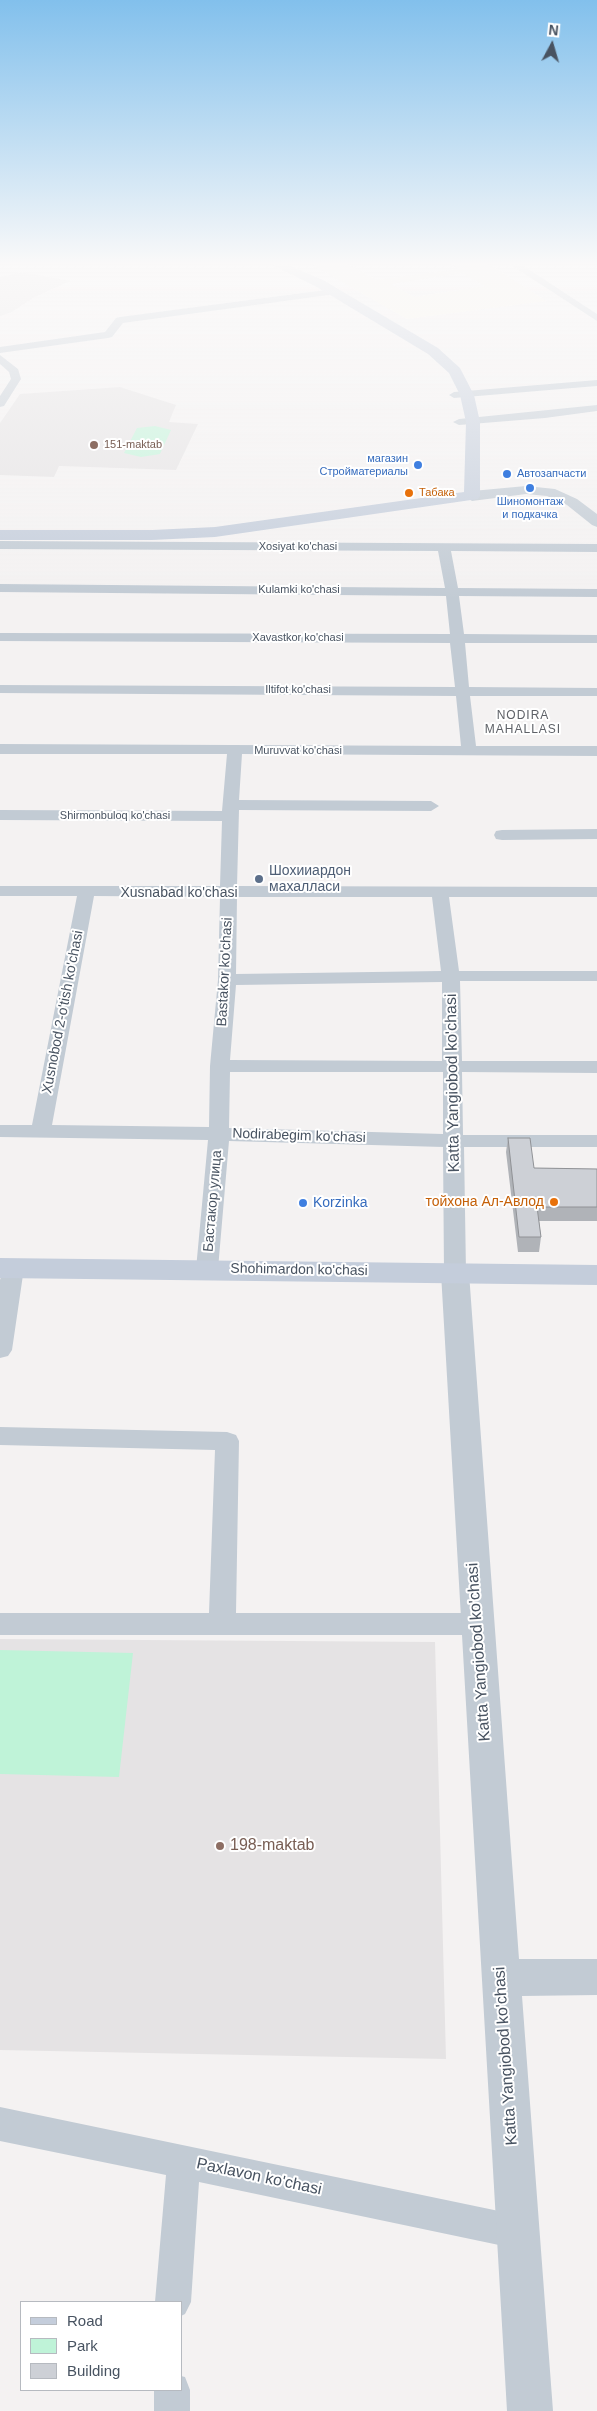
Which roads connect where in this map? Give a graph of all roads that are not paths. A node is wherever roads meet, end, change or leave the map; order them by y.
1 (15, 376) edge
2 (456, 376) edge
3 (597, 382) edge
4 (460, 395) junction
5 (0, 404) edge
6 (597, 408) edge
7 (466, 422) junction
8 (458, 440) dead end
9 (472, 496) junction
10 (597, 522) edge
11 (0, 535) edge
12 (0, 545) edge
13 (444, 548) junction
14 (597, 548) edge
15 (0, 588) edge
16 (452, 591) junction
17 (597, 593) edge
18 (0, 637) edge
19 (457, 639) junction
20 (597, 639) edge
21 (0, 689) edge
22 (463, 691) junction
23 (597, 692) edge
24 (0, 749) edge
25 (235, 751) junction
26 (469, 751) junction
27 (596, 754) edge
28 (431, 806) dead end
29 (230, 811) junction
30 (0, 815) edge
31 (597, 834) edge
32 (502, 835) dead end
33 (0, 891) edge
34 (86, 892) junction
35 (597, 892) edge
36 (228, 893) junction
37 (440, 894) junction
38 (451, 976) junction
39 (597, 976) edge
40 (226, 980) junction
41 (452, 1065) junction
42 (220, 1066) junction
43 (597, 1067) edge
44 (0, 1131) edge
45 (41, 1132) junction
46 (219, 1134) junction
47 (453, 1141) junction
48 (597, 1141) edge
49 (7, 1268) edge
50 (207, 1269) junction
51 (455, 1274) junction
52 (597, 1275) edge
53 (0, 1350) edge
54 (0, 1436) edge
55 (0, 1624) edge
56 (477, 1624) junction
57 (222, 1625) junction
58 (597, 1976) edge
59 (501, 1978) junction
60 (0, 2124) edge
61 (184, 2161) junction
62 (518, 2232) junction
63 (173, 2301) edge
64 (172, 2391) edge
65 (172, 2411) edge
66 (530, 2411) edge

1 - 5 street
2 - 4 main road
3 - 4 street
4 - 7 main road
6 - 7 street
7 - 8 main road
7 - 9 main road
9 - 10 street
9 - 11 main road, Xosiyat ko'chasi
12 - 13 street, Xosiyat ko'chasi
13 - 14 street, Xosiyat ko'chasi
13 - 16 street
15 - 16 street, Kulamki ko'chasi
16 - 17 street, Kulamki ko'chasi
16 - 19 street
18 - 19 street, Xavastkor ko'chasi
19 - 20 street, Xavastkor ko'chasi
19 - 22 street
21 - 22 street, Iltifot ko'chasi
22 - 23 street, Iltifot ko'chasi
22 - 26 street
24 - 25 street, Muruvvat ko'chasi
25 - 26 street, Muruvvat ko'chasi
25 - 29 street, Bastakor ko'chasi
26 - 27 street, Muruvvat ko'chasi
28 - 29 street, Shirmonbuloq ko'chasi
29 - 30 street, Shirmonbuloq ko'chasi
29 - 36 street, Bastakor ko'chasi
31 - 32 street
33 - 34 street, Xusnabad ko'chasi
34 - 36 street, Xusnabad ko'chasi
34 - 45 street, Xusnobod 2-o'tish ko'chasi
35 - 37 street, Xusnabad ko'chasi
36 - 37 street, Xusnabad ko'chasi
36 - 40 street, Bastakor ko'chasi
37 - 38 street, Katta Yangiobod ko'chasi
38 - 39 street
38 - 40 street
38 - 41 street, Katta Yangiobod ko'chasi
40 - 42 street, Bastakor ko'chasi
41 - 42 street
41 - 43 street
41 - 47 street, Katta Yangiobod ko'chasi
42 - 46 street, Bastakor ko'chasi
44 - 45 street, Nodirabegim ko'chasi
45 - 46 street, Nodirabegim ko'chasi
46 - 47 street, Nodirabegim ko'chasi
46 - 50 street, Бастакор улица
47 - 48 street, Nodirabegim ko'chasi
47 - 51 street, Katta Yangiobod ko'chasi
49 - 50 main road, Shohimardon ko'chasi
49 - 53 street
50 - 51 main road, Shohimardon ko'chasi
51 - 52 main road, Shohimardon ko'chasi
51 - 56 street, Katta Yangiobod ko'chasi
54 - 57 street
55 - 57 street
56 - 57 street
56 - 59 street, Katta Yangiobod ko'chasi
58 - 59 street
59 - 62 street, Katta Yangiobod ko'chasi
60 - 61 street, Paxlavon ko'chasi
61 - 62 street, Paxlavon ko'chasi
61 - 63 street
62 - 66 street, Katta Yangiobod ko'chasi
64 - 65 street

